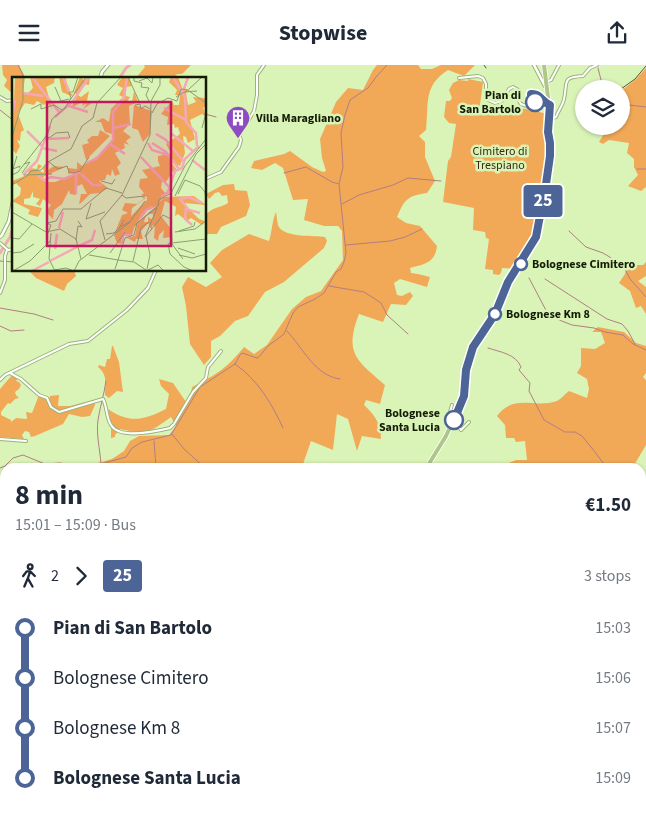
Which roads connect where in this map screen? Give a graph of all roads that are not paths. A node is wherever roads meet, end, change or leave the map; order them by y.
1 (108, 65) edge
2 (264, 65) edge
3 (534, 65) edge
4 (544, 65) edge
5 (559, 65) edge
6 (598, 65) edge
7 (101, 77) edge
8 (459, 78) dead end
9 (546, 85) junction
10 (0, 97) edge
11 (12, 100) edge
12 (550, 105) junction
13 (548, 119) junction
14 (206, 179) edge
15 (12, 207) edge
16 (0, 237) edge
17 (0, 243) edge
18 (7, 249) junction
19 (12, 249) edge
20 (156, 271) edge
21 (0, 293) edge
22 (221, 351) dead end
23 (10, 373) junction
24 (0, 380) edge
25 (452, 405) dead end
26 (455, 417) junction
27 (469, 422) dead end
28 (0, 439) edge
29 (26, 441) dead end
30 (429, 463) edge

1 - 7 street
2 - 14 street
3 - 9 street
4 - 9 main road
5 - 9 street
6 - 13 street
8 - 12 street
9 - 12 main road
10 - 11 street
12 - 13 main road
13 - 26 main road
15 - 16 street
17 - 18 street
18 - 19 street
18 - 21 street
20 - 23 street
22 - 23 street
23 - 24 street
25 - 26 street
26 - 27 street
26 - 30 main road
28 - 29 street

